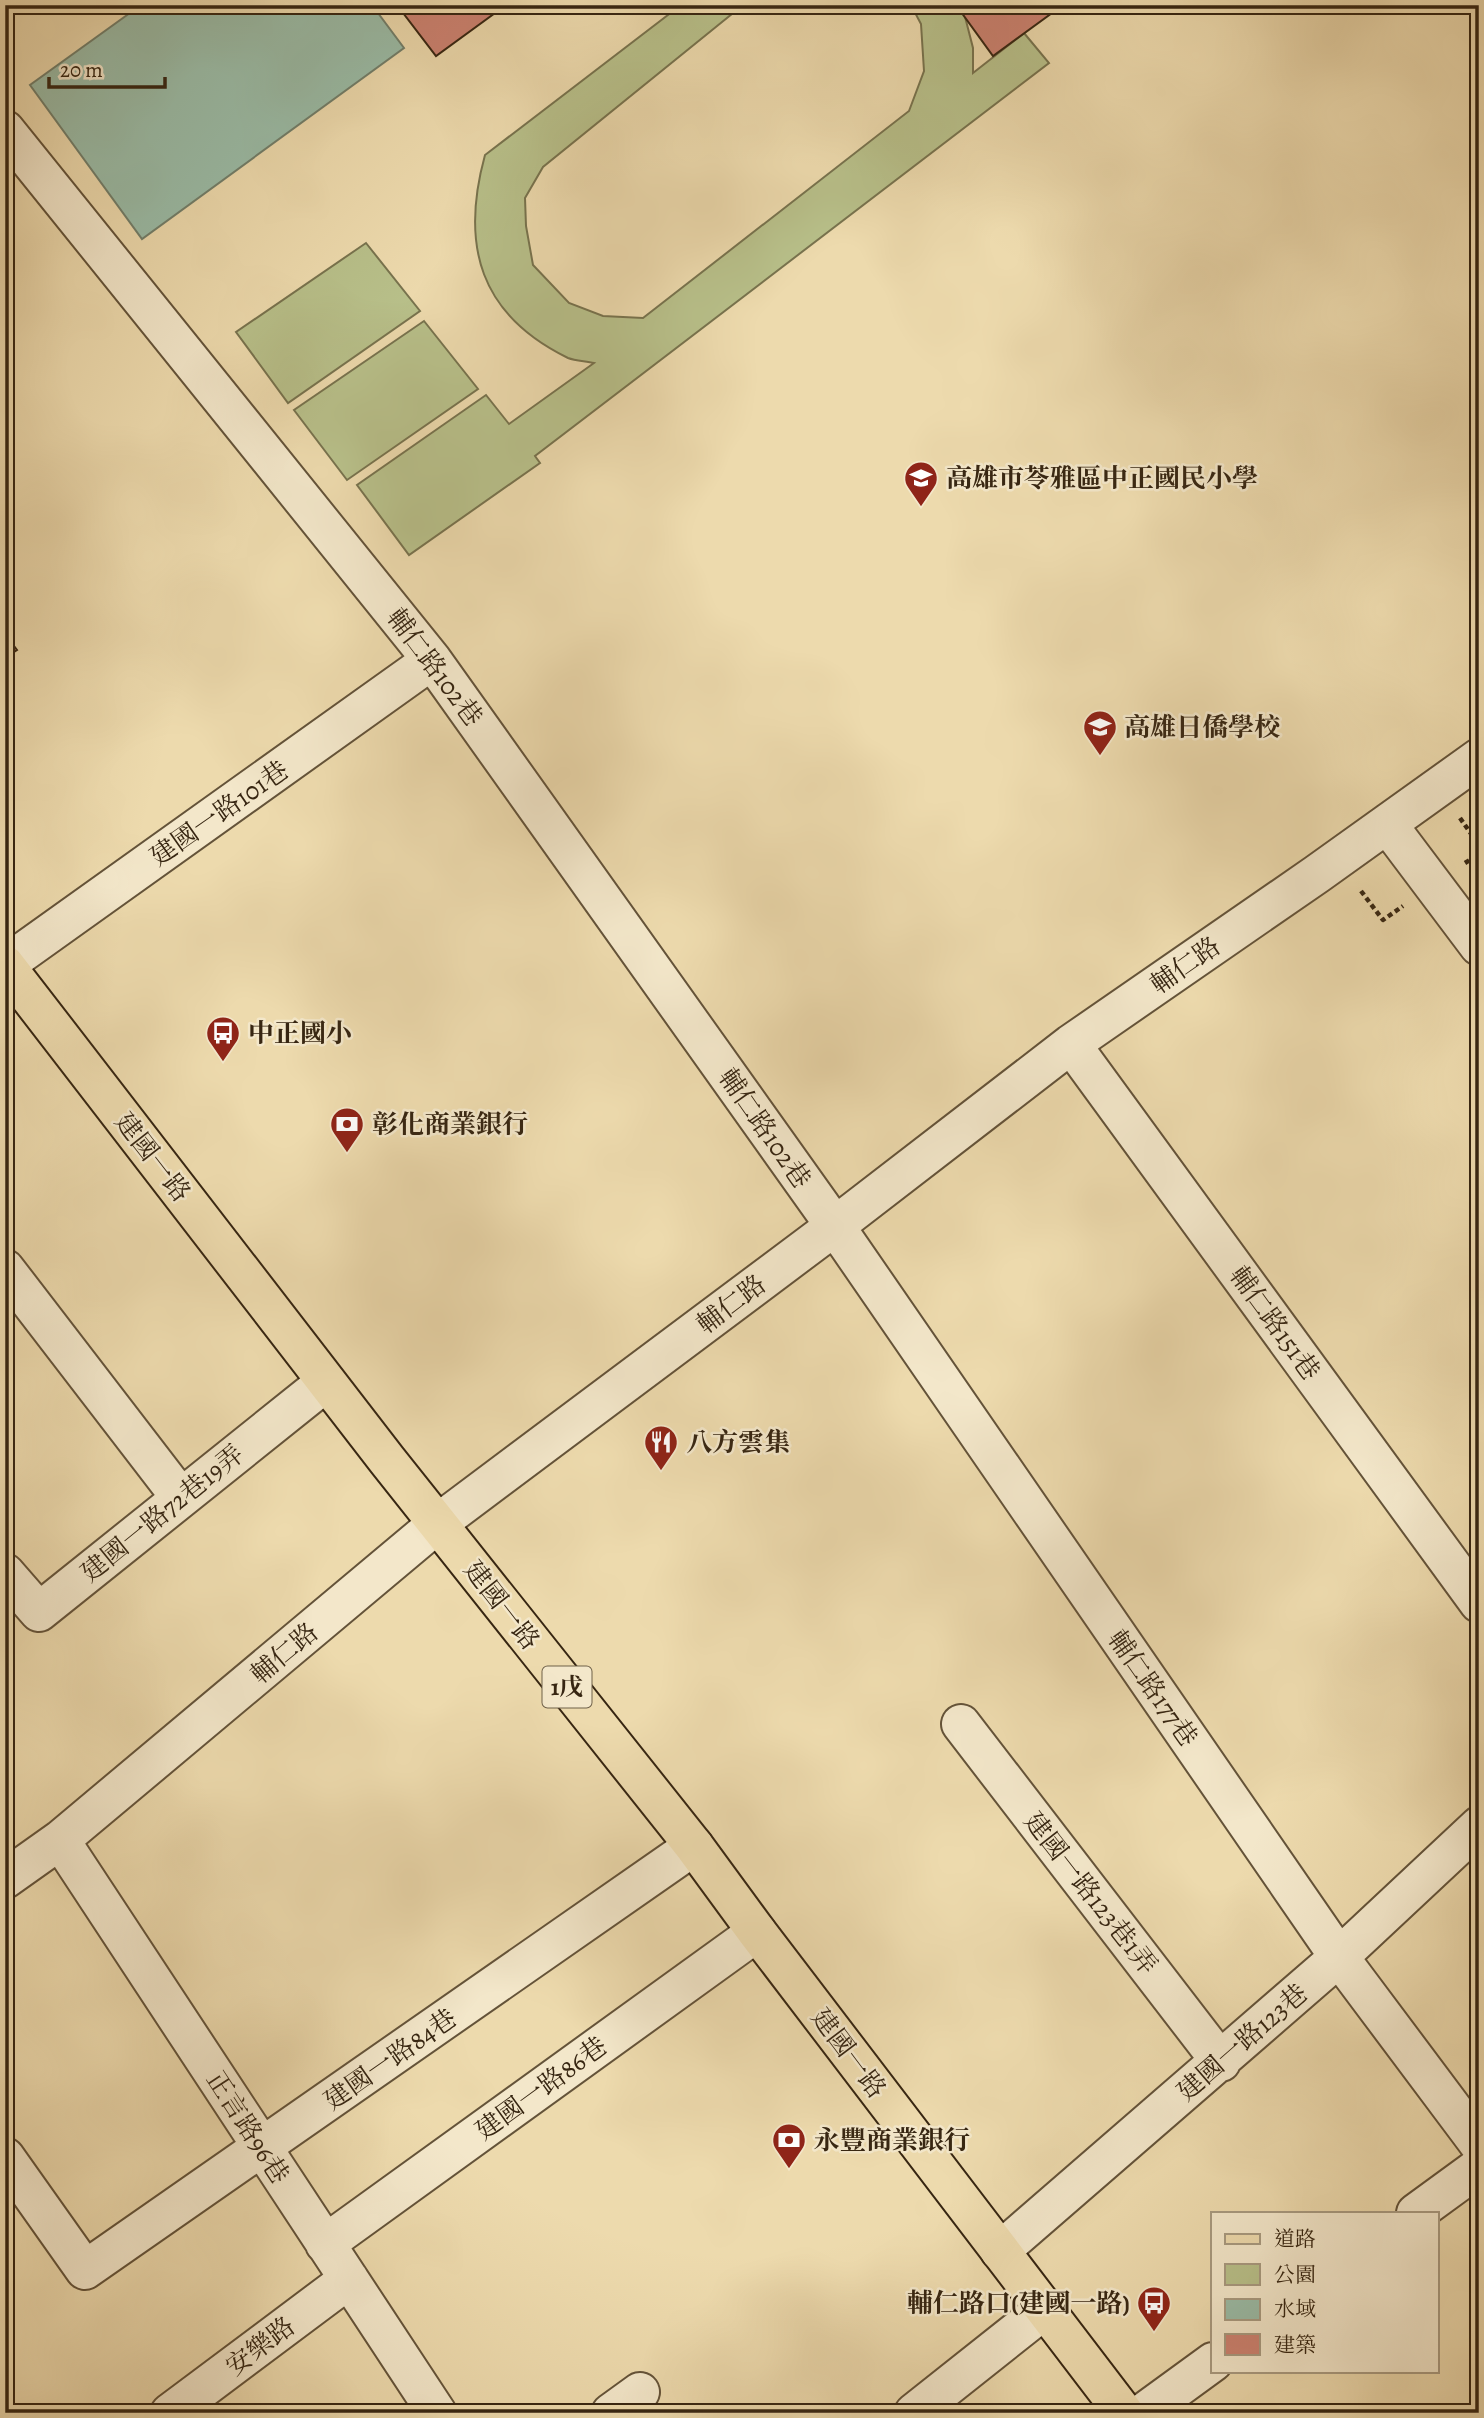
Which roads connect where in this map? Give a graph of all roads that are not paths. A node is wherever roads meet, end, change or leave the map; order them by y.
1 (5, 130) edge
2 (432, 660) junction
3 (1479, 758) edge
4 (1388, 825) junction
5 (1479, 946) edge
6 (5, 965) edge
7 (1071, 1044) junction
8 (835, 1226) junction
9 (5, 1269) edge
10 (326, 1382) junction
11 (181, 1498) junction
12 (438, 1524) junction
13 (5, 1573) edge
14 (1479, 1603) edge
15 (961, 1724) dead end
16 (1479, 1826) edge
17 (60, 1840) junction
18 (694, 1846) junction
19 (9, 1871) edge
20 (757, 1932) junction
21 (1339, 1957) junction
22 (1221, 2062) junction
23 (1479, 2144) edge
24 (262, 2148) junction
25 (5, 2157) edge
26 (1479, 2167) edge
27 (1417, 2212) edge
28 (325, 2244) junction
29 (1000, 2251) junction
30 (349, 2279) junction
31 (1045, 2309) junction
32 (1211, 2363) edge
33 (170, 2413) edge
34 (437, 2413) edge
35 (914, 2413) edge
36 (1124, 2413) edge
37 (1143, 2413) edge

1 - 2 street, 輔仁路102巷
2 - 6 street, 建國一路101巷
2 - 8 street, 輔仁路102巷
3 - 4 street, 輔仁路
4 - 5 street
4 - 7 street, 輔仁路
6 - 10 main road, 建國一路 / 1戊
7 - 8 street, 輔仁路
7 - 14 street, 輔仁路151巷
8 - 12 street, 輔仁路
8 - 21 street, 輔仁路177巷
9 - 11 street
10 - 11 street, 建國一路72巷19弄
10 - 12 main road, 建國一路 / 1戊
11 - 13 street, 建國一路72巷19弄
12 - 17 street, 輔仁路
12 - 18 main road, 建國一路 / 1戊
15 - 22 street, 建國一路123巷1弄
16 - 21 street, 建國一路123巷
17 - 19 street, 輔仁路
17 - 24 street, 正言路96巷
18 - 20 main road, 建國一路 / 1戊
18 - 24 street, 建國一路84巷
20 - 28 street, 建國一路86巷
20 - 29 main road, 建國一路 / 1戊
21 - 22 street, 建國一路123巷
21 - 23 street, 輔仁路177巷
22 - 29 street, 建國一路123巷
24 - 25 street, 建國一路84巷
24 - 28 street, 正言路96巷
26 - 27 street
28 - 30 street, 正言路96巷
29 - 31 main road, 建國一路 / 1戊
30 - 33 street, 安樂路
30 - 34 street, 正言路96巷
31 - 35 street
31 - 36 main road, 建國一路 / 1戊
32 - 37 street

